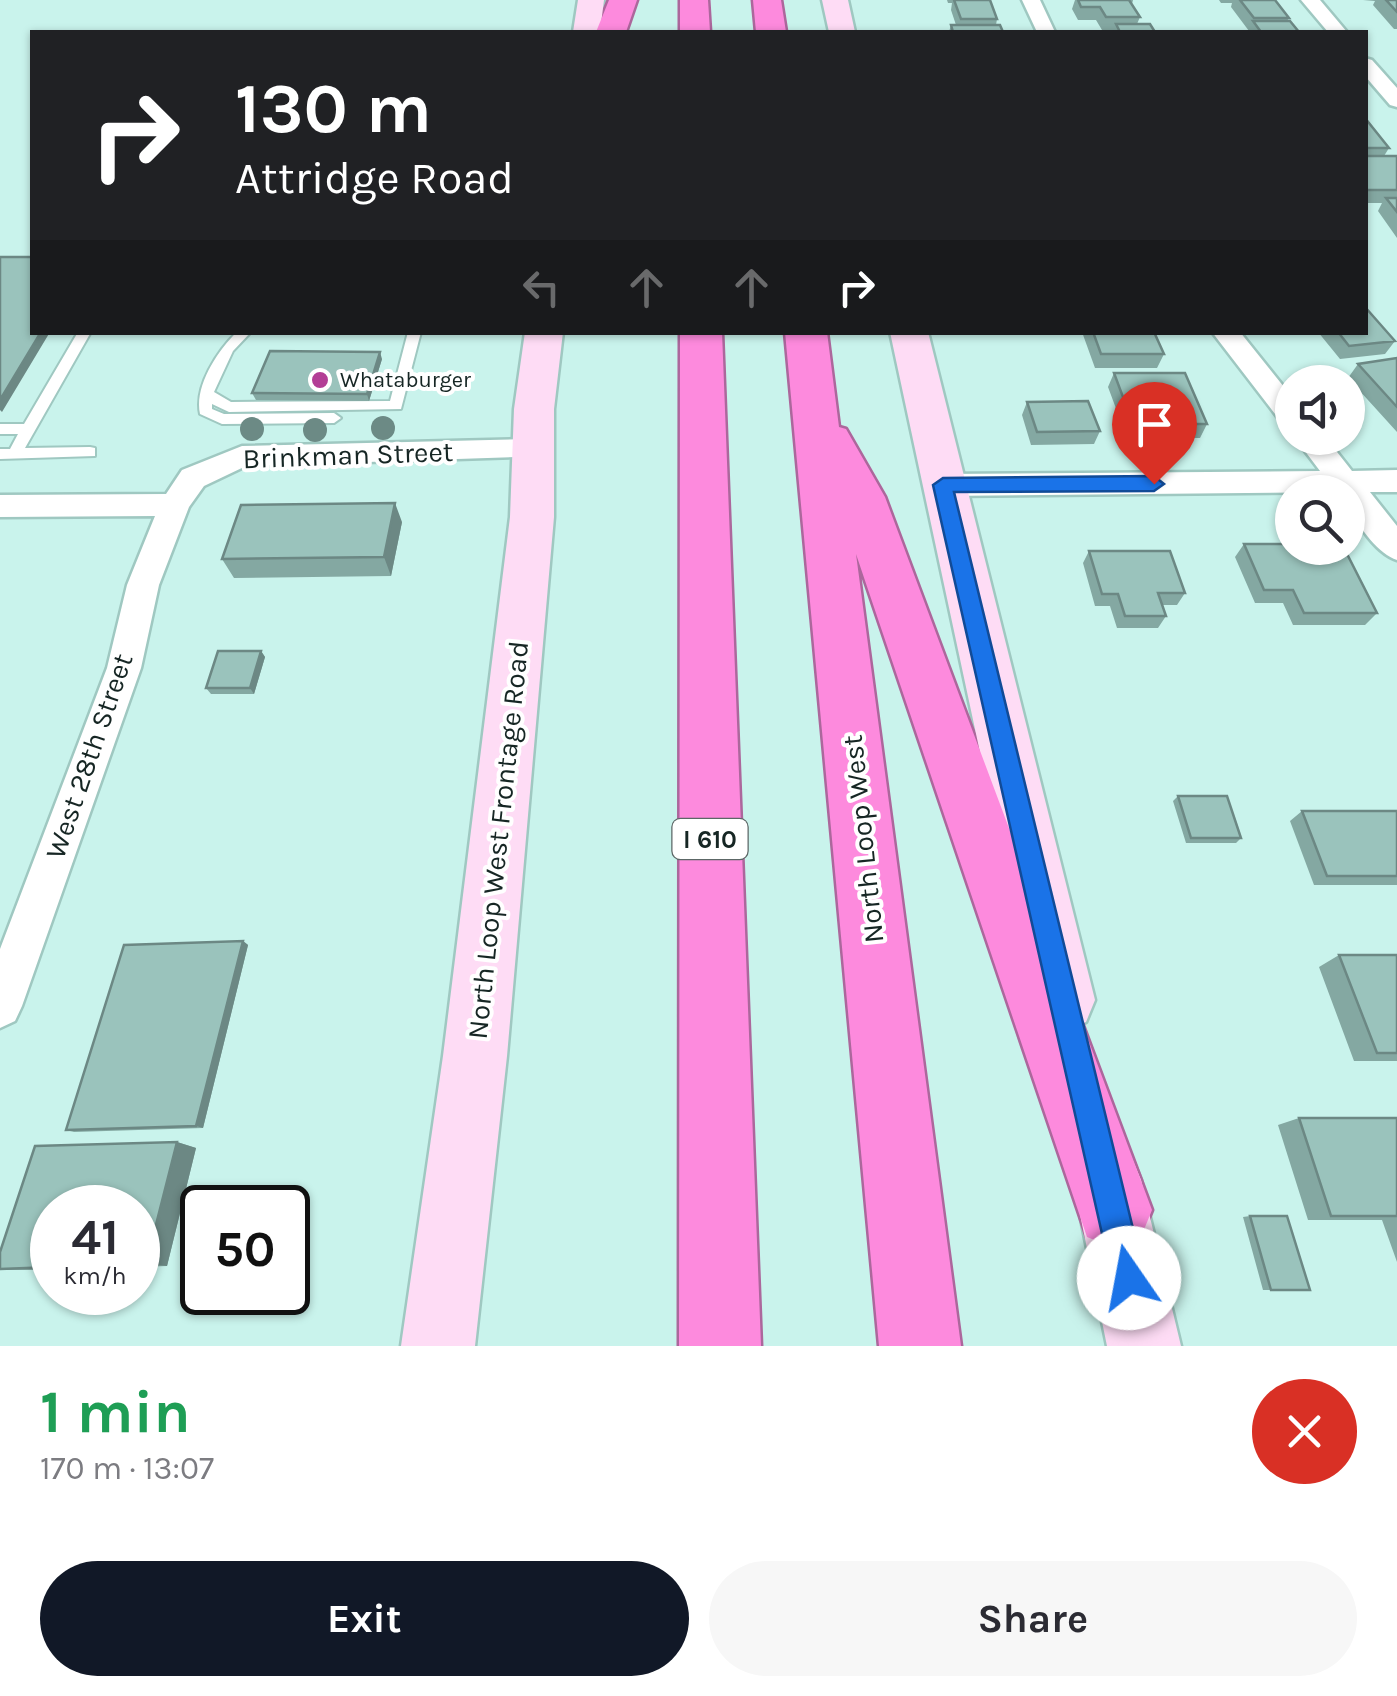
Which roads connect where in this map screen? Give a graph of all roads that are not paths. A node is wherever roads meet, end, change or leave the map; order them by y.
1 (591, 0) edge
2 (623, 0) edge
3 (694, 0) edge
4 (767, 0) edge
5 (835, 0) edge
6 (1031, 0) edge
7 (1310, 0) edge
8 (586, 30) edge
9 (612, 30) edge
10 (695, 30) edge
11 (770, 30) edge
12 (842, 30) edge
13 (1045, 30) edge
14 (1336, 30) edge
15 (1368, 67) edge
16 (1397, 101) edge
17 (83, 335) edge
18 (242, 335) edge
19 (414, 335) edge
20 (544, 335) edge
21 (700, 335) edge
22 (806, 335) edge
23 (910, 335) edge
24 (1228, 335) edge
25 (1275, 394) edge
26 (815, 413) junction
27 (0, 429) edge
28 (28, 429) junction
29 (534, 448) junction
30 (90, 452) dead end
31 (7, 454) edge
32 (1324, 455) edge
33 (1340, 475) edge
34 (1365, 482) edge
35 (1397, 482) edge
36 (1275, 483) edge
37 (943, 485) junction
38 (175, 505) junction
39 (0, 506) edge
40 (1365, 507) edge
41 (1397, 548) edge
42 (0, 1006) edge
43 (1114, 1210) junction
44 (438, 1346) edge
45 (720, 1346) edge
46 (920, 1346) edge
47 (1144, 1346) edge

1 - 8 main road
2 - 9 highway
3 - 10 highway
4 - 11 highway
5 - 12 main road
6 - 13 street
7 - 14 street
15 - 16 street
17 - 28 lane
18 - 19 lane
20 - 29 main road, North Loop West Frontage Road
21 - 45 highway, I 610
22 - 26 highway, North Loop West
23 - 37 main road
24 - 25 street
26 - 43 highway
26 - 46 highway, North Loop West
27 - 28 lane
28 - 31 lane
29 - 38 street, Brinkman Street
29 - 44 main road, North Loop West Frontage Road
30 - 31 lane
32 - 33 street
34 - 35 street
36 - 37 street
37 - 43 main road
38 - 39 street
38 - 42 street, West 28th Street
40 - 41 street
43 - 47 main road

